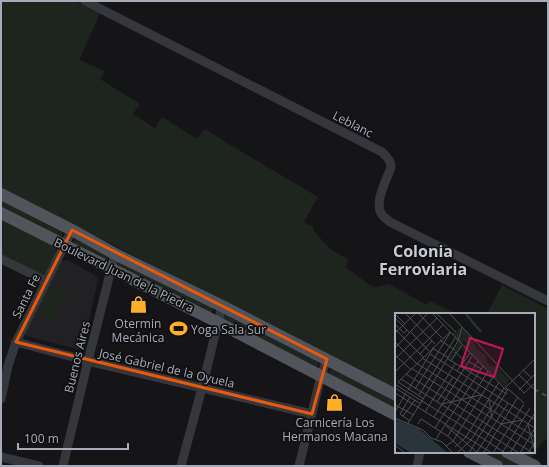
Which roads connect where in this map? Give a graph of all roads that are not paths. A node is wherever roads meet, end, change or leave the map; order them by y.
1 (85, 1) edge
2 (1, 194) edge
3 (1, 213) edge
4 (72, 230) junction
5 (64, 246) junction
6 (115, 254) junction
7 (1, 258) edge
8 (111, 268) junction
9 (46, 281) junction
10 (548, 301) edge
11 (222, 306) junction
12 (218, 322) junction
13 (16, 342) junction
14 (327, 359) junction
15 (88, 361) junction
16 (4, 364) edge
17 (321, 376) junction
18 (202, 388) junction
19 (395, 394) edge
20 (1, 398) edge
21 (312, 414) junction
22 (395, 414) edge
23 (420, 453) edge
24 (471, 453) edge
25 (509, 453) edge
26 (1, 457) edge
27 (39, 466) edge
28 (63, 466) edge
29 (181, 466) edge
30 (299, 466) edge
31 (417, 466) edge
32 (497, 466) edge
33 (535, 466) edge

1 - 10 street, Leblanc
2 - 4 main road, Boulevard Juan de la Piedra
3 - 5 main road, Boulevard Juan de la Piedra
4 - 5 street, Santa Fe
4 - 6 main road, Boulevard Juan de la Piedra
5 - 8 main road, Boulevard Juan de la Piedra
5 - 9 street, Santa Fe
6 - 8 street, Buenos Aires
6 - 11 main road, Boulevard Juan de la Piedra
7 - 9 street
8 - 12 main road, Boulevard Juan de la Piedra
8 - 15 street, Buenos Aires
9 - 13 street, Santa Fe
11 - 12 street
11 - 14 main road, Boulevard Juan de la Piedra
12 - 17 main road, Boulevard Juan de la Piedra
12 - 18 street
13 - 15 street, José Gabriel de la Oyuela
13 - 16 street, Santa Fe
14 - 17 street
14 - 19 main road, Boulevard Juan de la Piedra
15 - 18 street, José Gabriel de la Oyuela
15 - 28 street, Buenos Aires
16 - 20 street, Santa Fe
17 - 21 street
17 - 22 main road, Boulevard Juan de la Piedra
18 - 21 street, José Gabriel de la Oyuela
18 - 29 street
21 - 30 street
23 - 31 street
24 - 32 main road
25 - 33 main road
26 - 27 street

